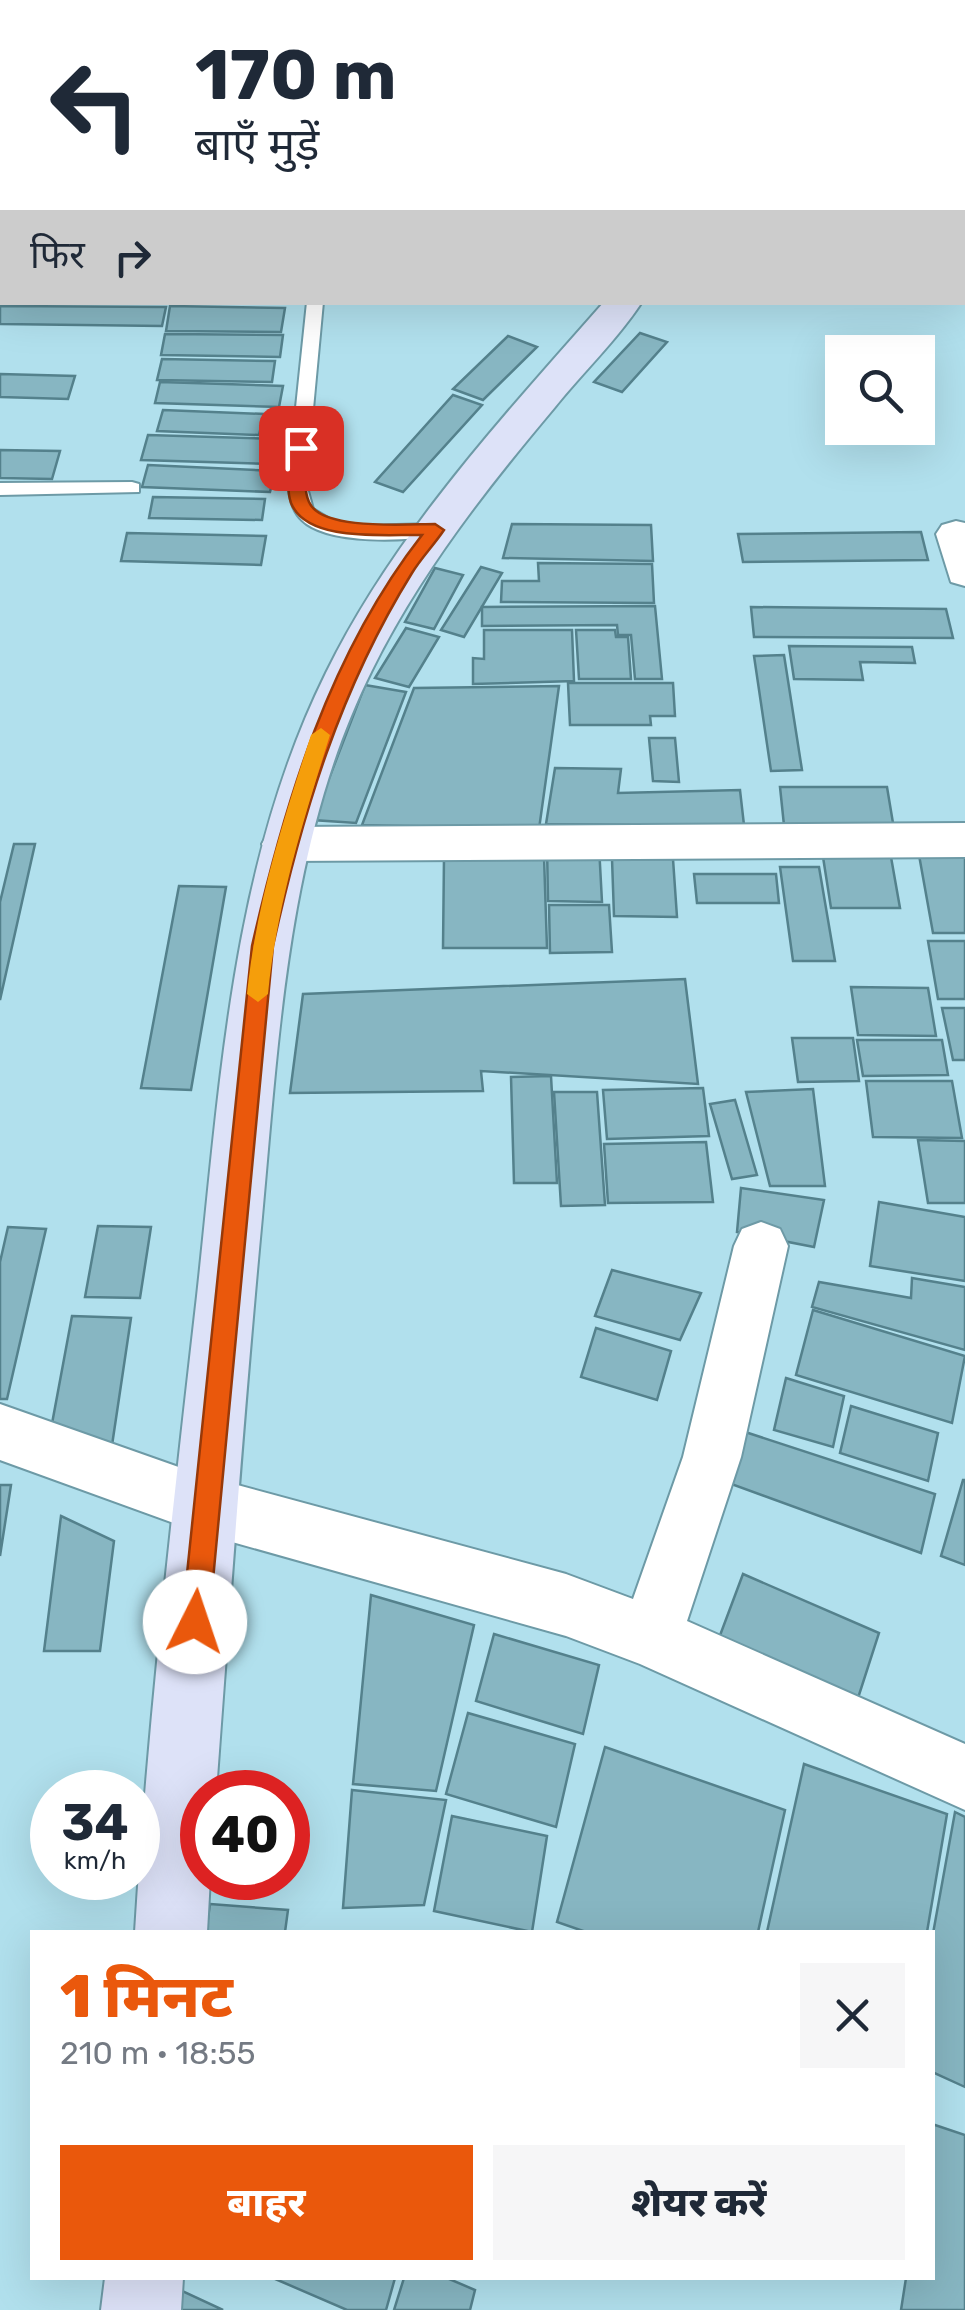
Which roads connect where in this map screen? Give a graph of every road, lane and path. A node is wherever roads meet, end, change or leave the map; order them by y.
1 (315, 305) edge
2 (621, 305) edge
3 (132, 488) dead end
4 (0, 489) edge
5 (435, 530) junction
6 (965, 840) edge
7 (285, 844) junction
8 (761, 1246) dead end
9 (0, 1432) edge
10 (204, 1505) junction
11 (651, 1637) junction
12 (965, 1777) edge
13 (171, 1930) edge
14 (144, 2280) edge
15 (141, 2310) edge

1 - 5 lane
2 - 5 street
3 - 4 lane
5 - 7 street
6 - 7 street
7 - 10 street
8 - 11 street
9 - 10 street
10 - 11 street
10 - 13 street
11 - 12 street
14 - 15 street

